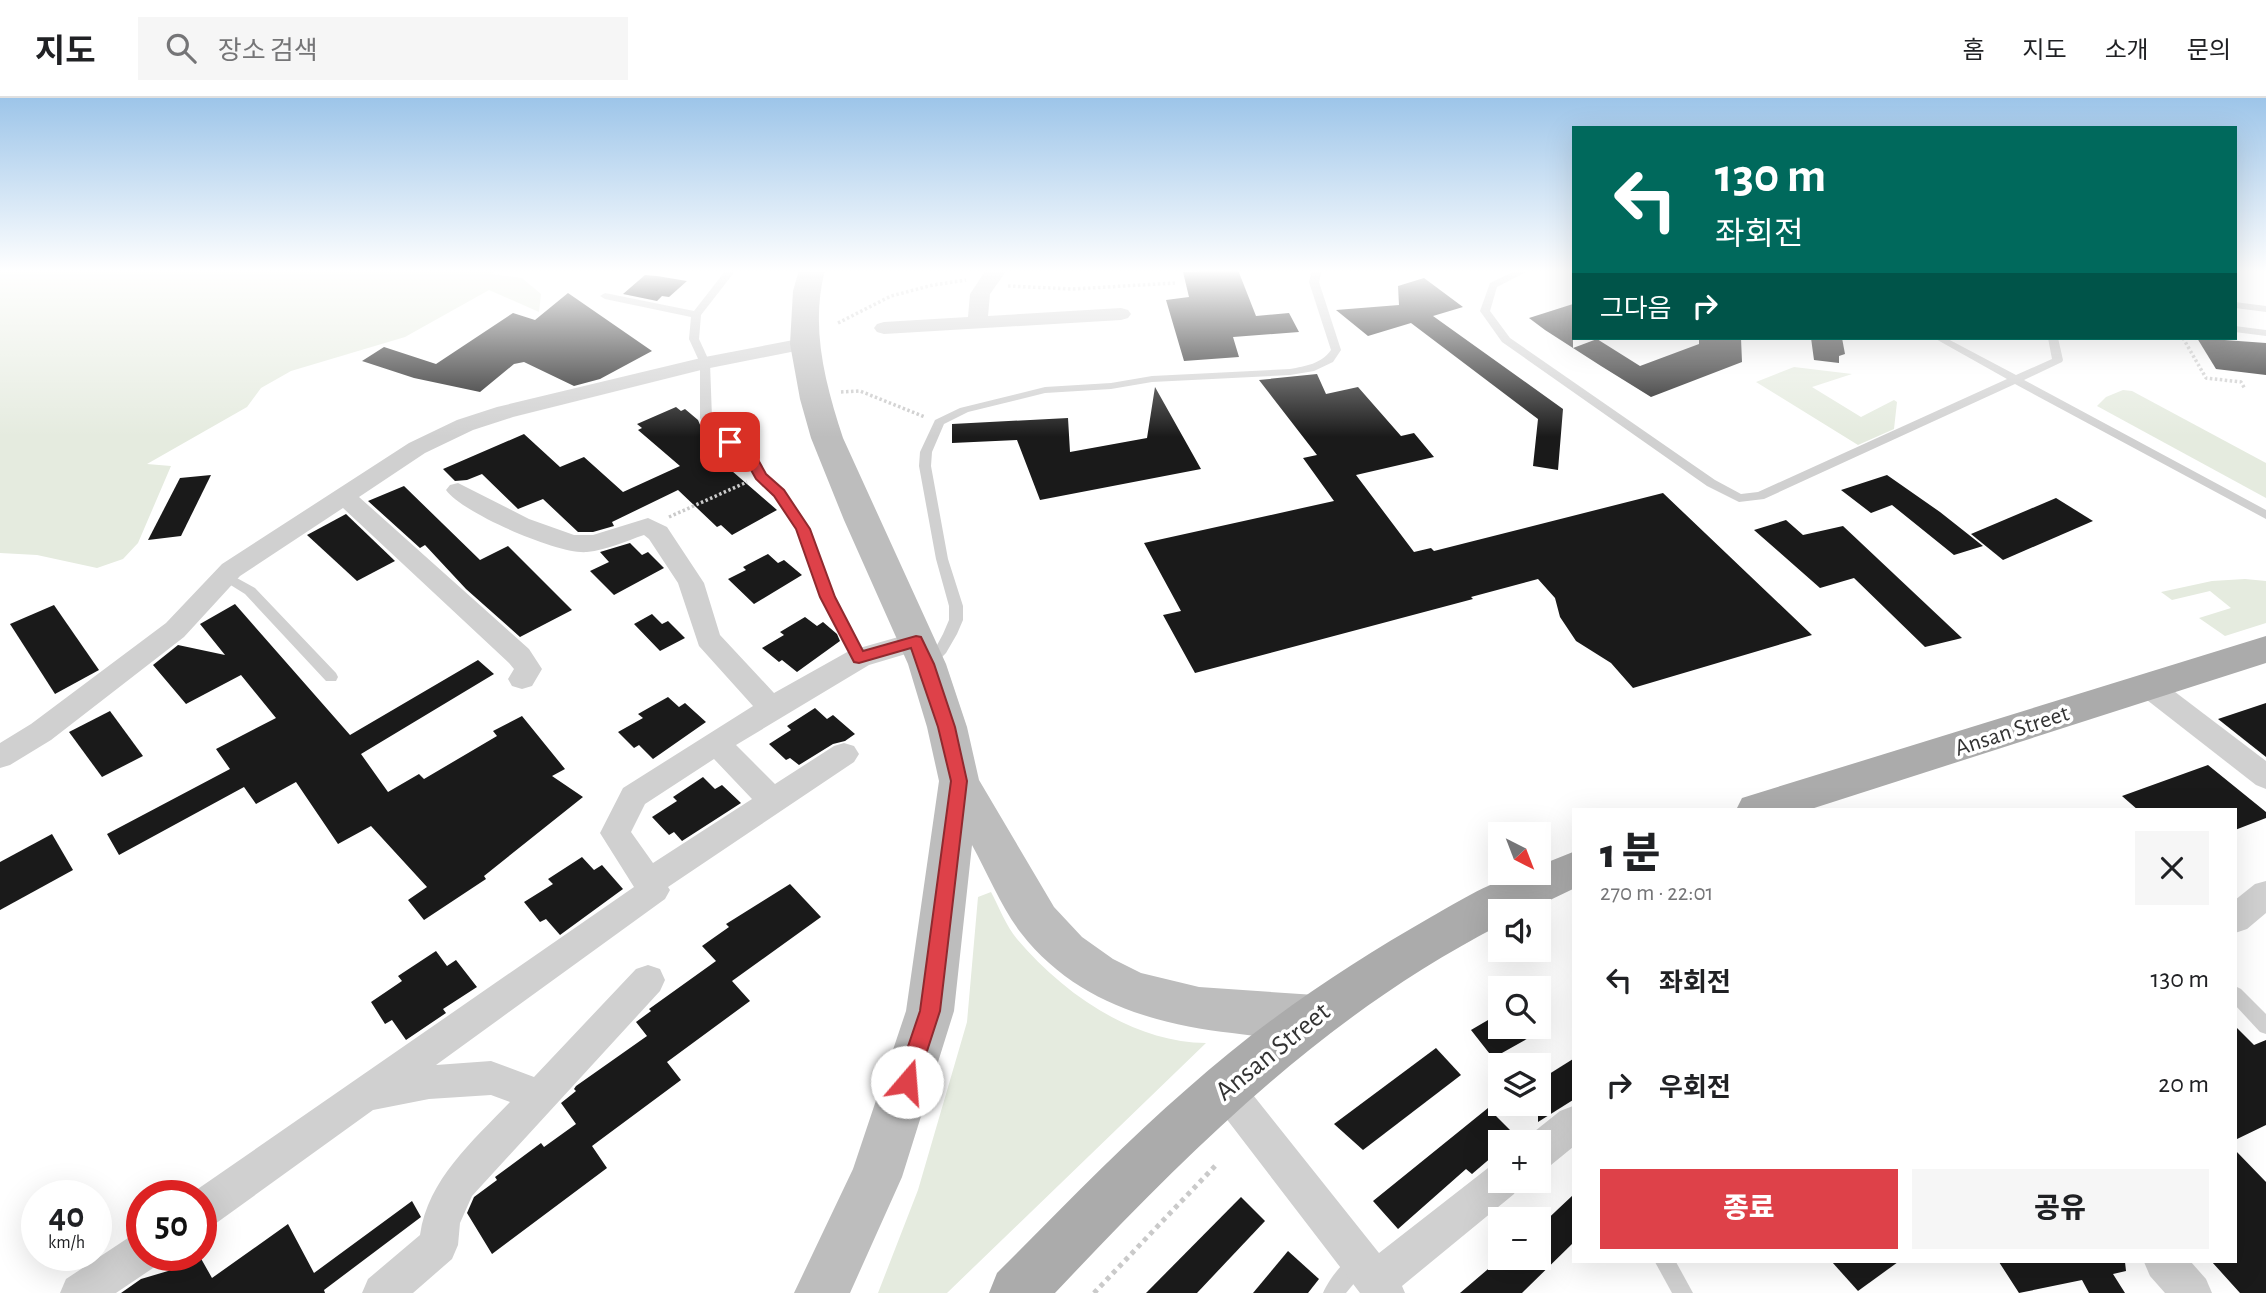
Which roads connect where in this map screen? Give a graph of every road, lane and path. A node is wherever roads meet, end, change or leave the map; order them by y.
1 (695, 326) edge
2 (805, 326) edge
3 (926, 326) edge
4 (1328, 326) edge
5 (1496, 326) edge
6 (884, 328) dead end
7 (2237, 329) edge
8 (2266, 333) edge
9 (1944, 340) edge
10 (2053, 340) edge
11 (2184, 340) edge
12 (804, 345) junction
13 (705, 363) junction
14 (2015, 379) junction
15 (2245, 389) dead end
16 (815, 399) junction
17 (939, 422) junction
18 (761, 476) junction
19 (458, 490) dead end
20 (343, 495) junction
21 (2266, 514) edge
22 (648, 526) junction
23 (226, 576) junction
24 (2266, 649) edge
25 (921, 653) junction
26 (859, 658) junction
27 (331, 677) dead end
28 (522, 679) dead end
29 (2148, 686) junction
30 (771, 708) junction
31 (717, 743) junction
32 (844, 754) dead end
33 (0, 757) edge
34 (2266, 776) edge
35 (959, 781) junction
36 (771, 800) junction
37 (1763, 808) edge
38 (1572, 870) edge
39 (649, 883) junction
40 (2266, 894) edge
41 (2237, 917) edge
42 (648, 980) dead end
43 (2237, 996) edge
44 (1315, 1017) junction
45 (2266, 1026) edge
46 (1225, 1088) junction
47 (363, 1095) junction
48 (536, 1099) junction
49 (1216, 1165) dead end
50 (1488, 1191) edge
51 (217, 1199) edge
52 (126, 1263) edge
53 (1666, 1263) edge
54 (2165, 1263) edge
55 (1374, 1278) edge
56 (80, 1293) edge
57 (382, 1293) edge
58 (822, 1293) edge
59 (1017, 1293) edge
60 (1094, 1293) edge
61 (1334, 1293) edge
62 (1683, 1293) edge
63 (2192, 1293) edge

1 - 13 lane
2 - 12 main road
3 - 6 street
4 - 17 lane
5 - 14 lane
7 - 8 lane
9 - 14 lane
10 - 14 lane
11 - 15 path
12 - 13 street
12 - 16 main road
13 - 18 lane
13 - 20 street
14 - 21 lane
16 - 17 path
16 - 25 main road
17 - 25 lane
18 - 22 path
18 - 26 lane
19 - 22 street
20 - 23 street
20 - 28 street
22 - 30 street
23 - 27 lane
23 - 33 street
24 - 29 main road, Ansan Street
25 - 26 street
25 - 35 main road
26 - 30 street
29 - 34 street
29 - 37 main road, Ansan Street
30 - 31 street
31 - 36 street
31 - 39 street
32 - 36 street
35 - 44 main road
35 - 58 main road
36 - 39 street
38 - 44 main road, Ansan Street
39 - 47 street
40 - 41 street
42 - 48 street
43 - 45 lane
44 - 46 main road, Ansan Street
46 - 55 street
46 - 59 main road, Ansan Street
47 - 48 street
47 - 51 street
48 - 57 street
49 - 60 path
50 - 55 street
52 - 56 street
53 - 62 lane
54 - 63 street
55 - 61 lane

